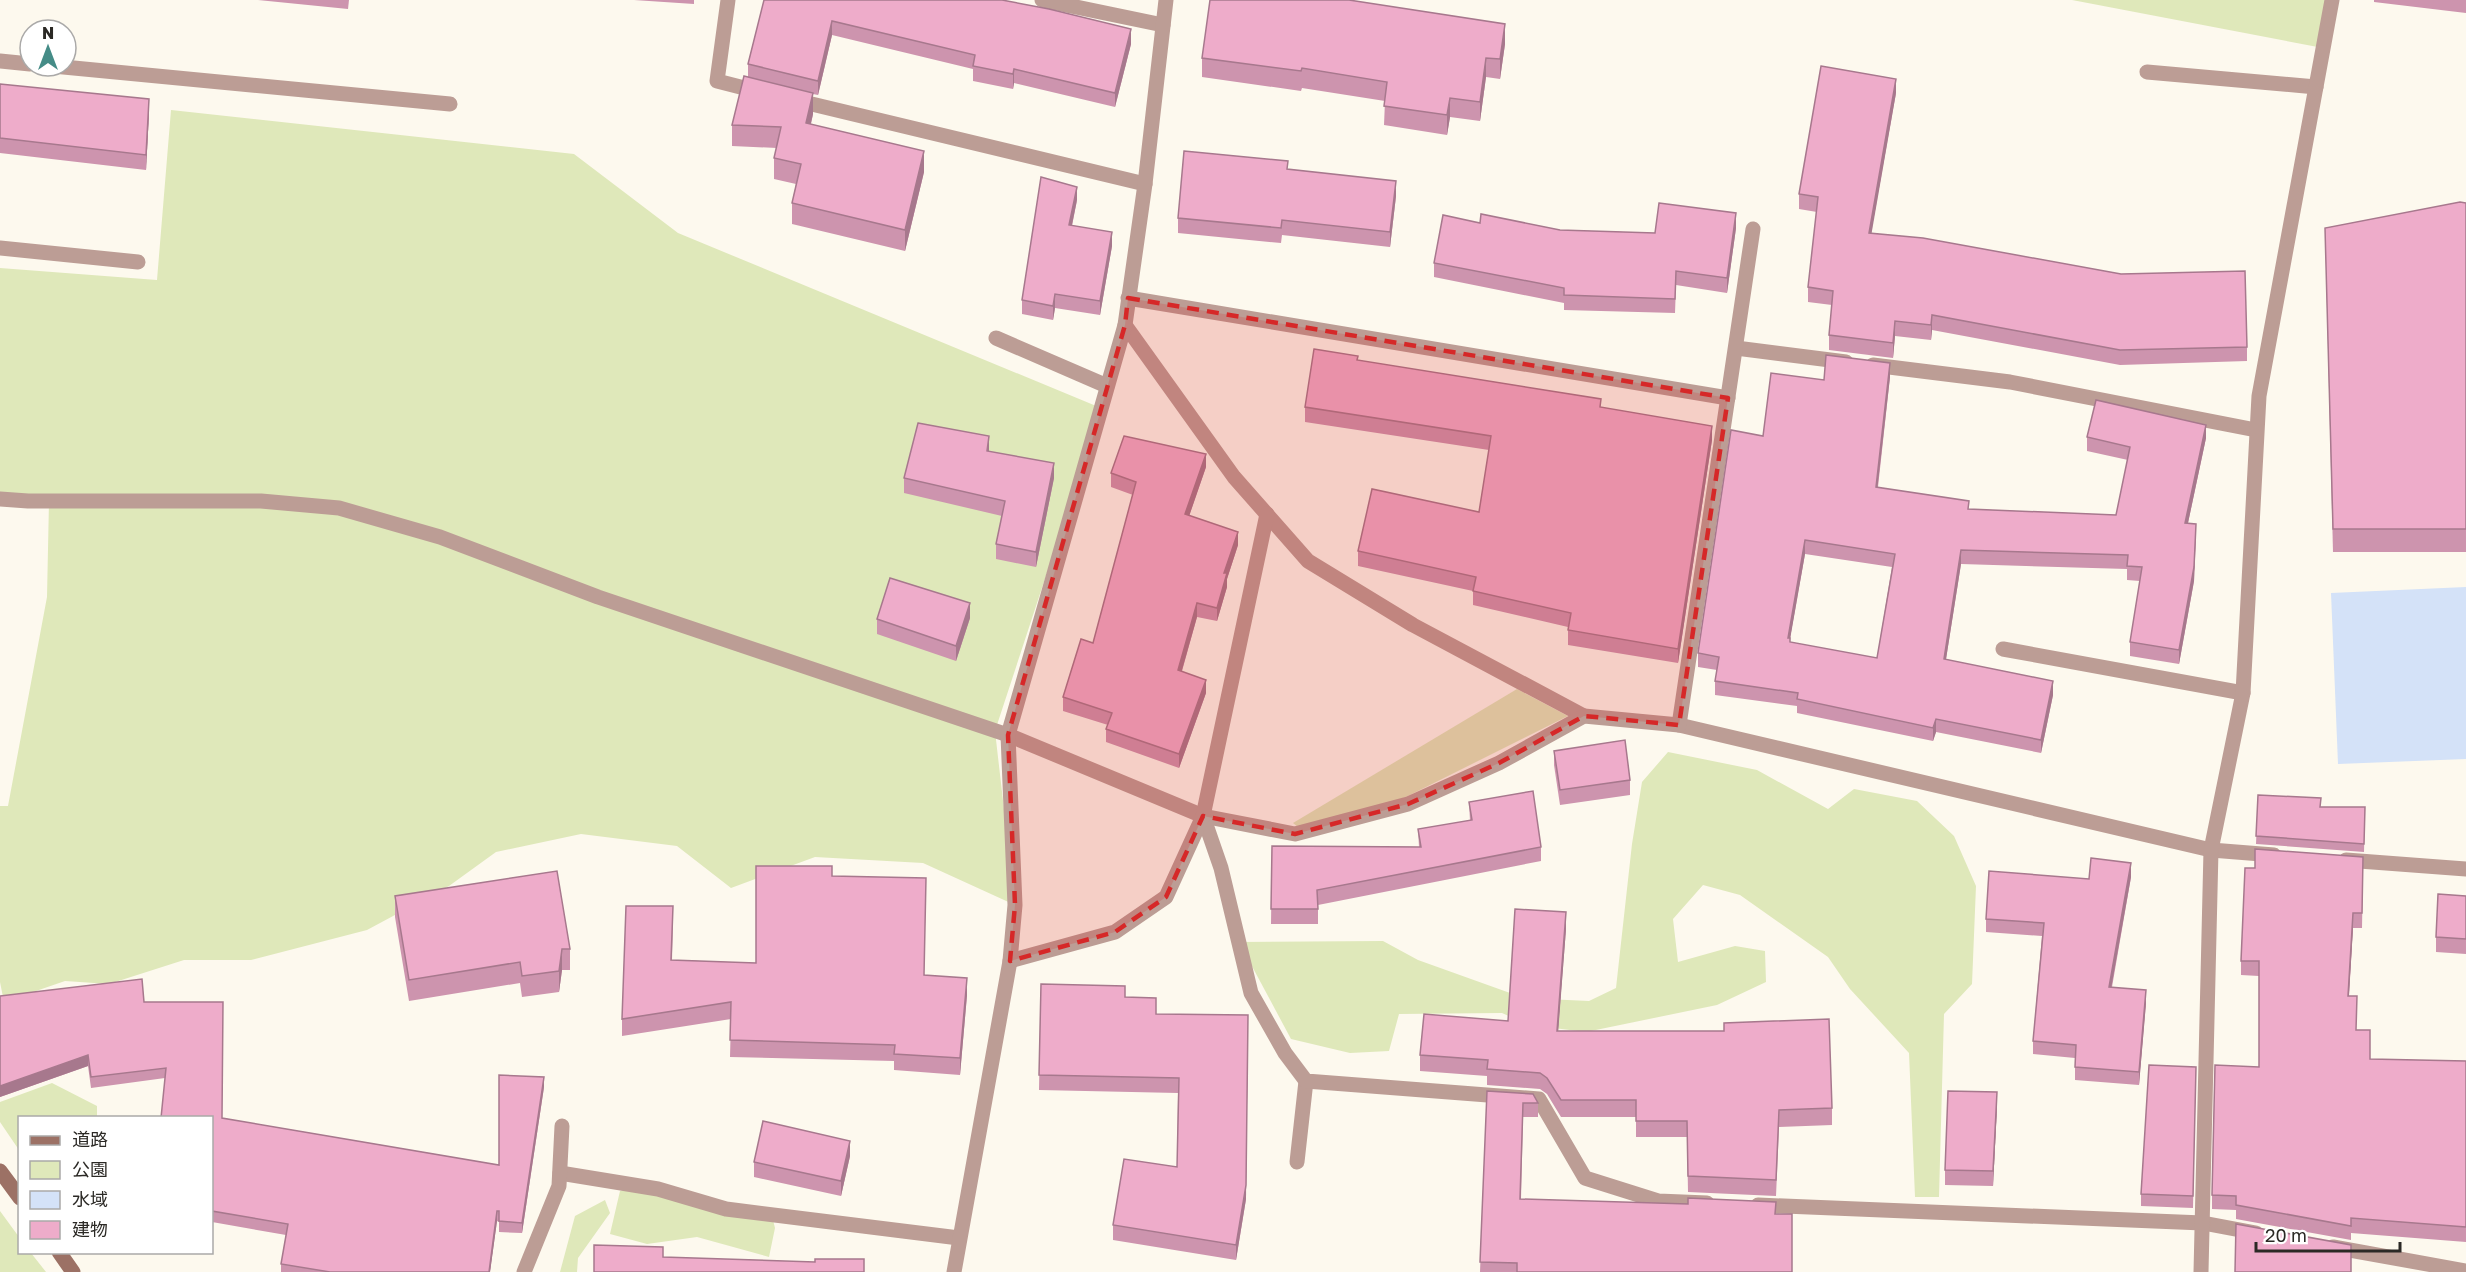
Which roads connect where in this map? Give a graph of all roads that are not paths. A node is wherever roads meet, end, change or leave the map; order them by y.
1 (728, 0) edge
2 (1042, 0) edge
3 (1166, 0) edge
4 (2332, 0) edge
5 (1163, 25) junction
6 (0, 61) edge
7 (18, 63) edge
8 (78, 68) edge
9 (2147, 72) dead end
10 (2316, 87) junction
11 (450, 104) dead end
12 (1145, 184) junction
13 (1754, 229) dead end
14 (0, 248) edge
15 (138, 262) dead end
16 (1128, 298) junction
17 (1125, 325) junction
18 (996, 338) dead end
19 (1736, 348) junction
20 (1107, 386) junction
21 (1728, 398) junction
22 (2256, 430) junction
23 (0, 499) edge
24 (1267, 514) junction
25 (2003, 649) dead end
26 (2243, 693) junction
27 (1584, 716) junction
28 (1679, 725) junction
29 (1008, 735) junction
30 (1203, 816) junction
31 (2211, 850) junction
32 (2292, 856) edge
33 (2327, 859) edge
34 (2466, 870) edge
35 (1010, 961) junction
36 (1306, 1081) junction
37 (562, 1126) dead end
38 (1297, 1162) dead end
39 (0, 1171) edge
40 (560, 1173) junction
41 (18, 1195) edge
42 (1717, 1204) edge
43 (1741, 1205) edge
44 (2203, 1223) junction
45 (2272, 1236) edge
46 (959, 1238) junction
47 (2317, 1244) edge
48 (60, 1254) edge
49 (2466, 1271) edge
50 (73, 1272) edge
51 (524, 1272) edge
52 (954, 1272) edge
53 (2201, 1272) edge

1 - 12 street
2 - 5 street
3 - 5 street
4 - 10 street
5 - 12 street
6 - 7 street
8 - 11 street
9 - 10 street
10 - 22 street
12 - 16 street
13 - 19 street
14 - 15 street
16 - 17 street
16 - 21 street
17 - 20 street
17 - 24 street
18 - 20 street
19 - 21 street
19 - 22 street
20 - 29 street
21 - 28 street
22 - 26 street
23 - 29 street
24 - 27 street
24 - 30 street
25 - 26 street
26 - 31 street
27 - 28 street
27 - 30 street
28 - 31 street
29 - 30 street
29 - 35 street
30 - 35 street
30 - 36 street
31 - 32 street
31 - 44 street
33 - 34 street
35 - 46 street
36 - 38 street
36 - 42 street
37 - 40 street
39 - 41 main road
40 - 46 street
40 - 51 street
43 - 44 street
44 - 45 street
44 - 53 street
46 - 52 street
47 - 49 street
48 - 50 main road

